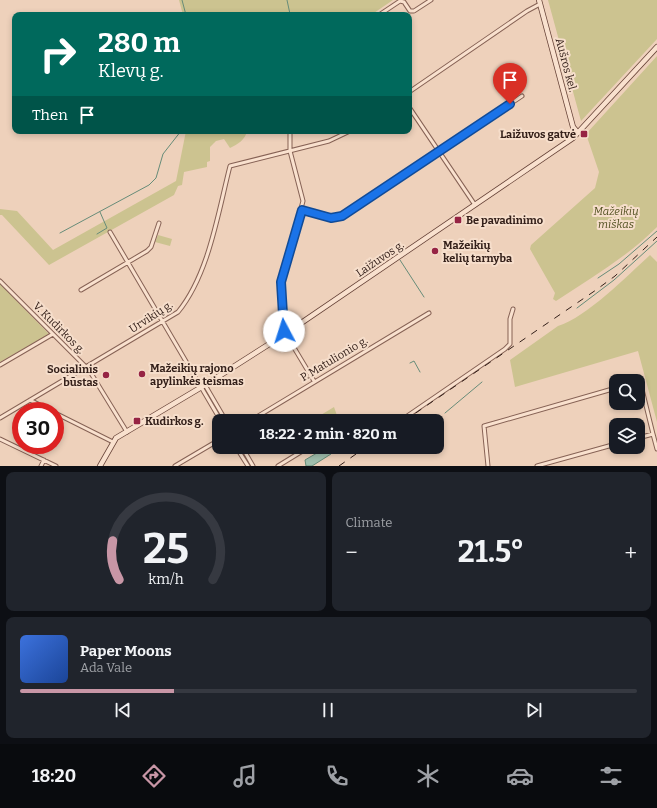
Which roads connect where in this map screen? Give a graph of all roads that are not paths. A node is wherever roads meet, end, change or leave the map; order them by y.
1 (431, 0) edge
2 (540, 2) edge
3 (384, 12) edge
4 (657, 48) edge
5 (412, 90) edge
6 (522, 96) dead end
7 (412, 111) edge
8 (578, 133) junction
9 (290, 134) edge
10 (343, 134) edge
11 (290, 151) junction
12 (439, 151) junction
13 (476, 205) junction
14 (302, 210) junction
15 (159, 223) dead end
16 (110, 232) dead end
17 (129, 263) junction
18 (0, 281) edge
19 (81, 290) dead end
20 (513, 309) dead end
21 (429, 313) dead end
22 (162, 322) junction
23 (53, 334) junction
24 (285, 334) junction
25 (0, 365) edge
26 (86, 367) junction
27 (314, 381) junction
28 (203, 387) junction
29 (609, 390) edge
30 (30, 400) junction
31 (34, 402) edge
32 (645, 402) edge
33 (217, 414) edge
34 (221, 414) edge
35 (261, 414) edge
36 (410, 414) edge
37 (0, 418) edge
38 (64, 418) edge
39 (127, 432) junction
40 (653, 434) junction
41 (645, 436) edge
42 (0, 439) edge
43 (113, 442) junction
44 (212, 444) edge
45 (609, 446) edge
46 (657, 449) edge
47 (240, 454) edge
48 (246, 454) edge
49 (298, 454) edge
50 (44, 460) junction
51 (41, 466) edge
52 (56, 466) edge
53 (100, 466) edge
54 (175, 466) edge
55 (248, 466) edge
56 (253, 466) edge
57 (278, 466) edge
58 (488, 466) edge
59 (537, 466) edge

1 - 3 street
2 - 5 street
2 - 8 main road, Aušros kel.
4 - 8 main road, Laižuvos g.
6 - 12 street
7 - 12 street
8 - 13 main road, Laižuvos g.
9 - 11 street
10 - 11 street
11 - 14 street
11 - 22 street, Urvikių g.
12 - 13 street
12 - 14 street
13 - 24 main road, Laižuvos g.
14 - 24 street
15 - 17 street
16 - 17 street
17 - 19 street
17 - 22 street
18 - 23 street, V. Kudirkos g.
20 - 36 street
21 - 27 street, P. Matulionio g.
22 - 26 street, Urvikių g.
22 - 28 street
23 - 25 street
23 - 26 street, V. Kudirkos g.
24 - 27 street
24 - 28 main road, Laižuvos g.
26 - 30 street, Urvikių g.
26 - 39 street, V. Kudirkos g.
27 - 35 street, P. Matulionio g.
28 - 33 street
28 - 34 street
28 - 39 main road, Laižuvos g.
29 - 58 street
30 - 31 street
30 - 37 street, Urvikių g.
32 - 40 street
38 - 43 street
39 - 43 main road, Laižuvos g.
40 - 41 street
40 - 46 street
42 - 50 street
43 - 53 main road, Laižuvos g.
44 - 54 street
45 - 59 street
47 - 55 street
48 - 56 street
49 - 57 street
50 - 51 street
50 - 52 street

